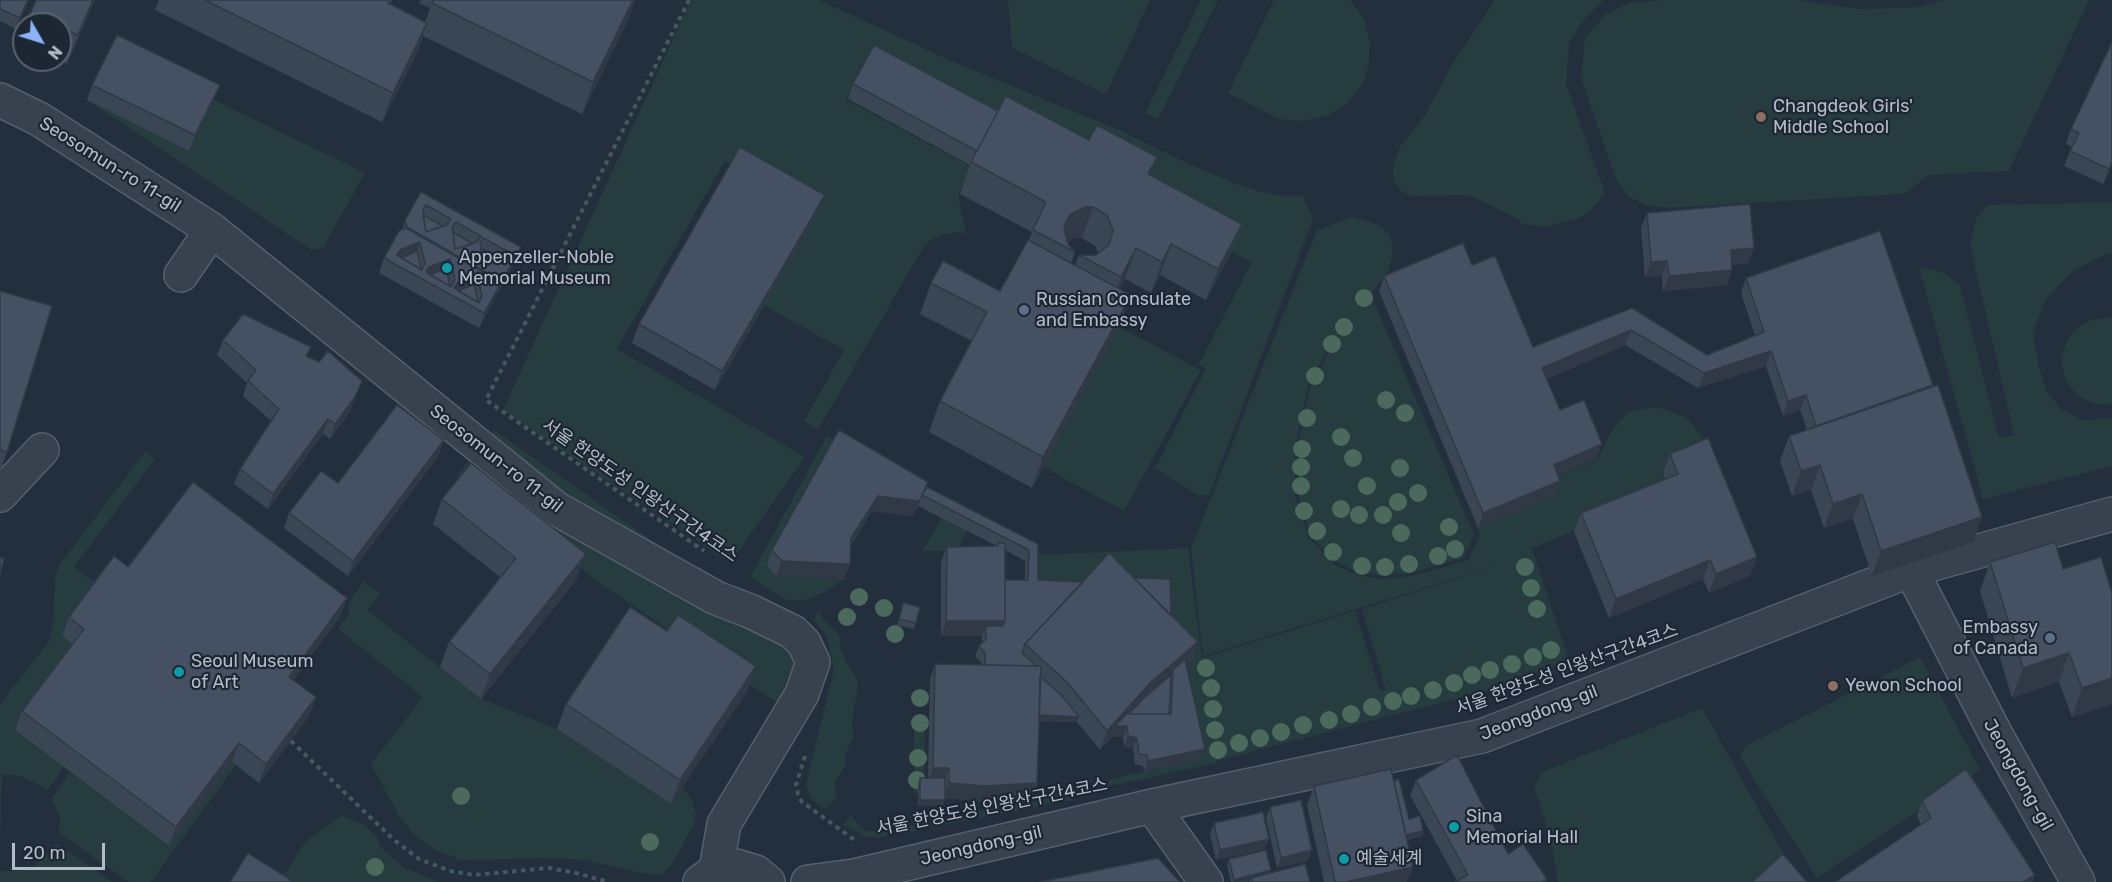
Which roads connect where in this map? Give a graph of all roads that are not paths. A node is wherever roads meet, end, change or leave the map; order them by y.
1 (0, 100) edge
2 (212, 230) junction
3 (181, 275) dead end
4 (42, 450) dead end
5 (0, 495) edge
6 (2112, 514) edge
7 (1911, 570) junction
8 (1152, 806) junction
9 (708, 876) edge
10 (768, 882) edge
11 (808, 882) edge
12 (1206, 882) edge
13 (2078, 882) edge

1 - 2 street, Seosomun-ro 11-gil
2 - 3 street
2 - 9 street, Seosomun-ro 11-gil
4 - 5 street
6 - 7 street, Jeongdong-gil
7 - 8 street, Jeongdong-gil
7 - 13 street, Jeongdong-gil
8 - 11 street, Jeongdong-gil
8 - 12 street
9 - 10 street

